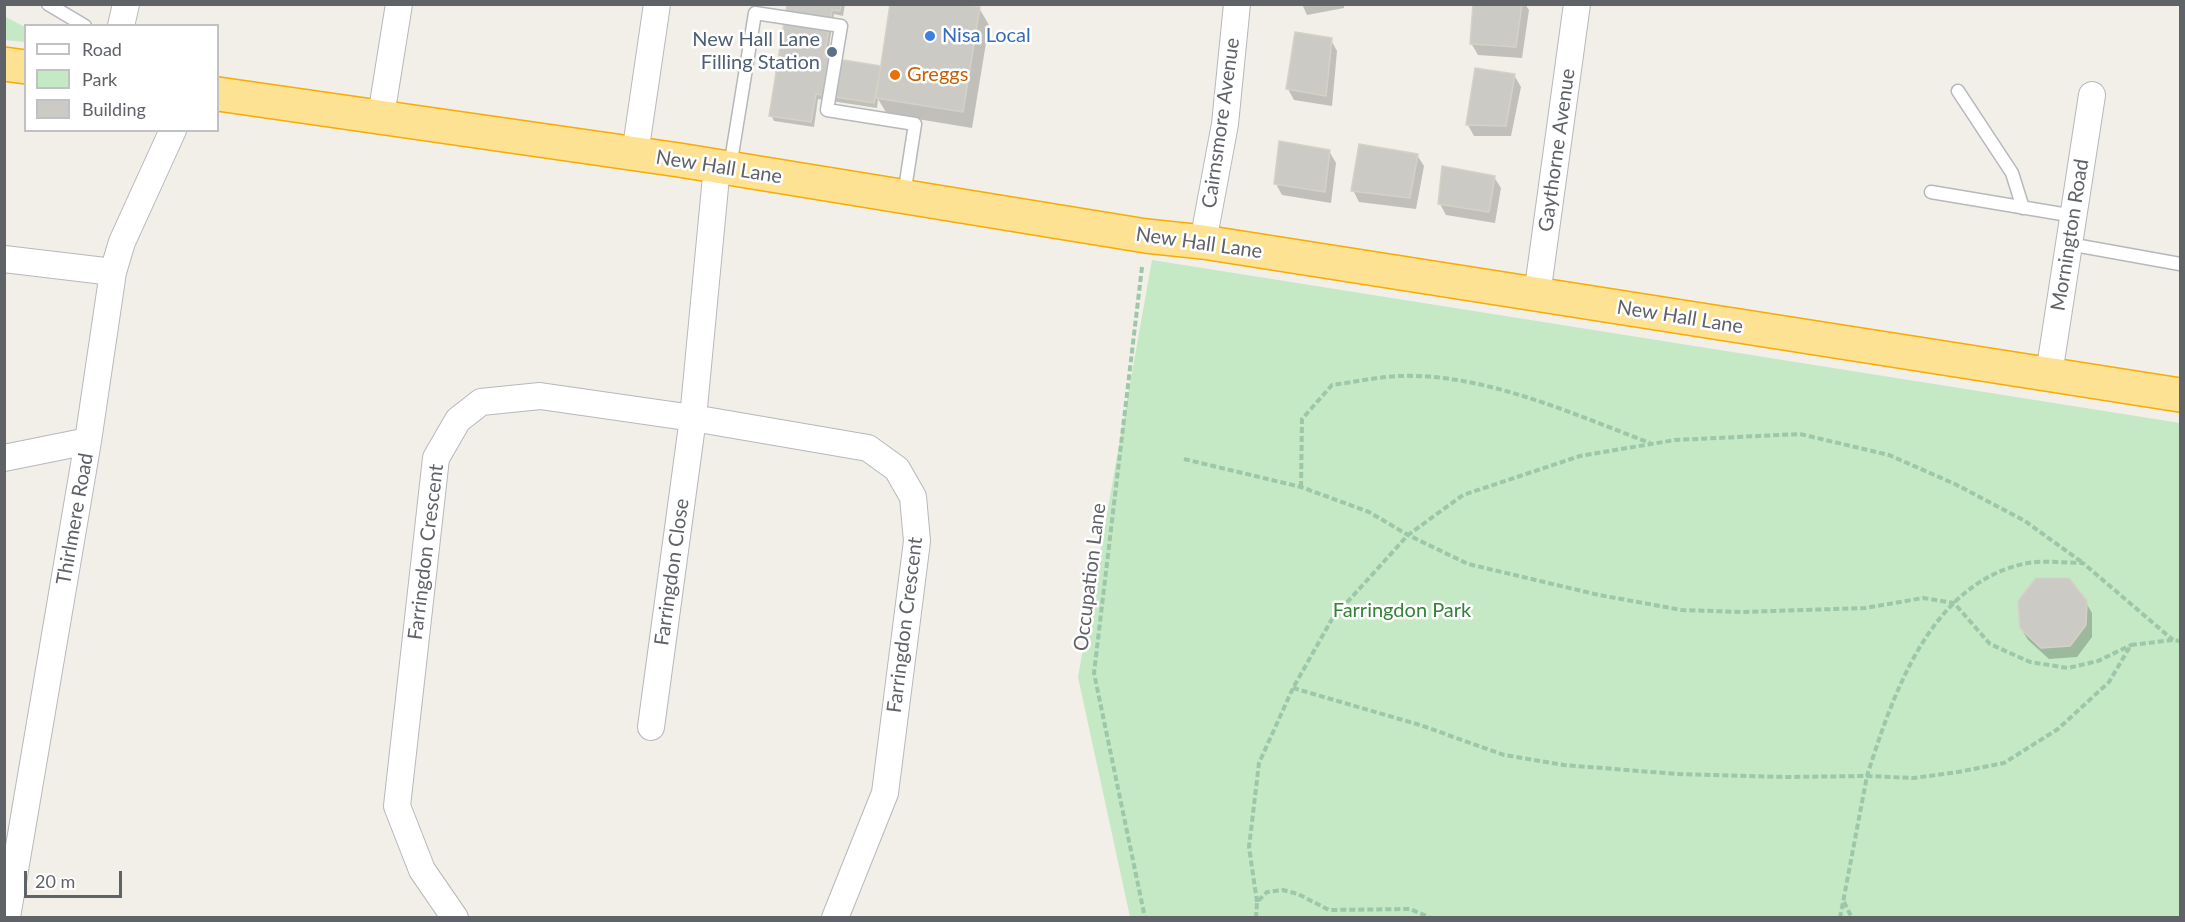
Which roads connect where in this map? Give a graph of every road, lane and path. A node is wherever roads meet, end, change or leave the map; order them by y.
1 (48, 4) edge
2 (126, 4) edge
3 (399, 4) edge
4 (1237, 4) edge
5 (1577, 4) edge
6 (656, 5) edge
7 (82, 24) edge
8 (121, 24) edge
9 (4, 64) edge
10 (24, 67) edge
11 (1958, 91) dead end
12 (219, 94) edge
13 (2092, 95) dead end
14 (381, 116) junction
15 (172, 132) edge
16 (635, 154) junction
17 (723, 167) junction
18 (1930, 192) dead end
19 (904, 197) junction
20 (2023, 208) junction
21 (2073, 216) junction
22 (1146, 236) junction
23 (1203, 242) junction
24 (2069, 244) junction
25 (4, 259) edge
26 (2181, 264) edge
27 (113, 272) junction
28 (1537, 295) junction
29 (2049, 374) junction
30 (2181, 395) edge
31 (693, 418) junction
32 (88, 441) junction
33 (1651, 444) junction
34 (4, 458) edge
35 (1184, 459) dead end
36 (1301, 487) junction
37 (1408, 535) junction
38 (2083, 563) junction
39 (1954, 603) junction
40 (2174, 640) junction
41 (2181, 641) edge
42 (2131, 645) junction
43 (1293, 688) junction
44 (651, 727) dead end
45 (1867, 776) junction
46 (1257, 902) junction
47 (1843, 902) junction
48 (6, 917) edge
49 (454, 918) edge
50 (835, 918) edge
51 (1145, 918) edge
52 (1256, 918) edge
53 (1431, 918) edge
54 (1840, 918) edge
55 (1852, 918) edge

1 - 7 lane
2 - 8 street
3 - 14 street
4 - 23 street, Cairnsmore Avenue
5 - 28 street, Gaythorne Avenue
6 - 16 street
9 - 10 highway
11 - 20 lane
12 - 14 highway, New Hall Lane
13 - 21 street, Mornington Road
14 - 16 highway, New Hall Lane
15 - 27 street, Thirlmere Road
16 - 17 highway, New Hall Lane
17 - 19 highway, New Hall Lane
17 - 19 lane
17 - 31 street
18 - 20 lane
19 - 22 highway, New Hall Lane
20 - 21 lane
21 - 24 street, Mornington Road
22 - 23 highway, New Hall Lane
22 - 51 path, Occupation Lane
23 - 28 highway, New Hall Lane
24 - 26 lane
24 - 29 street, Mornington Road
25 - 27 street
27 - 32 street, Thirlmere Road
28 - 29 highway, New Hall Lane
29 - 30 highway, New Hall Lane
31 - 44 street, Farringdon Close
31 - 49 street, Farringdon Crescent
31 - 50 street, Farringdon Crescent
32 - 34 street
32 - 48 street, Thirlmere Road
33 - 36 path
33 - 37 path
33 - 38 path
35 - 36 path
36 - 37 path
37 - 39 path
37 - 43 path
38 - 39 path
38 - 40 path
39 - 42 path
39 - 45 path
40 - 41 path
40 - 42 path
42 - 45 path
43 - 45 path
43 - 46 path
45 - 47 path
46 - 52 path
46 - 53 path
47 - 54 path
47 - 55 path

